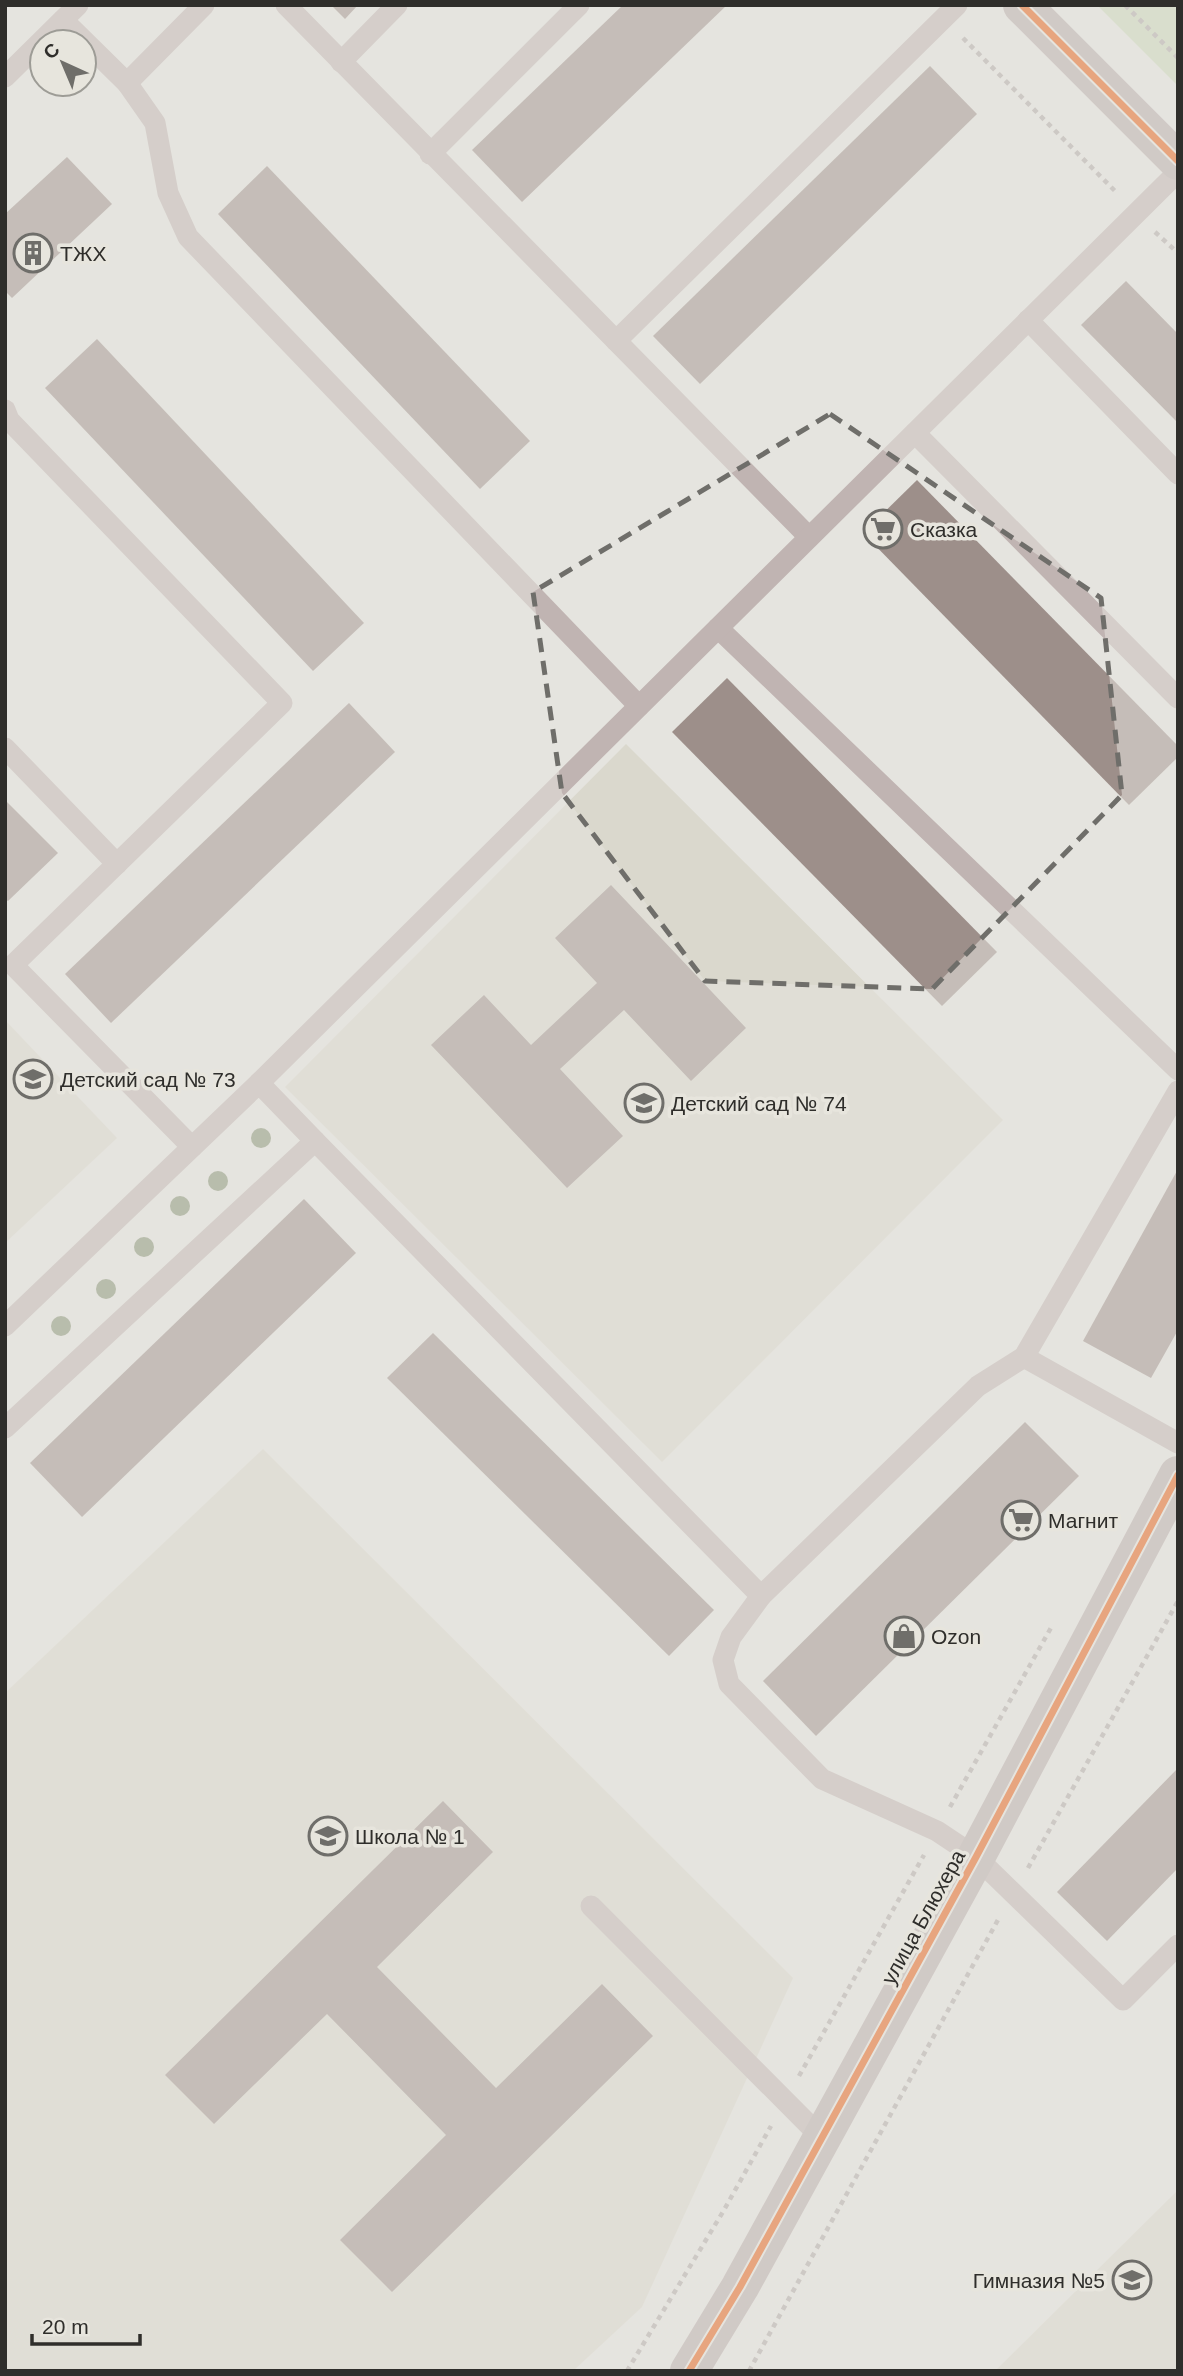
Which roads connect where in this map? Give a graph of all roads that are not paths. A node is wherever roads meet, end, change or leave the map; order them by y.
1 (204, 5) edge
2 (286, 5) edge
3 (397, 5) edge
4 (579, 5) edge
5 (1022, 5) edge
6 (950, 12) edge
7 (70, 13) edge
8 (341, 62) junction
9 (5, 77) edge
10 (127, 83) junction
11 (430, 154) junction
12 (1178, 161) edge
13 (1178, 172) edge
14 (1028, 320) junction
15 (616, 341) junction
16 (5, 410) edge
17 (915, 433) junction
18 (1178, 474) edge
19 (809, 537) junction
20 (718, 628) junction
21 (1178, 698) edge
22 (639, 706) junction
23 (5, 748) edge
24 (117, 864) junction
25 (1178, 1070) edge
26 (259, 1083) junction
27 (1178, 1091) edge
28 (315, 1142) junction
29 (192, 1147) junction
30 (5, 1326) edge
31 (1024, 1357) junction
32 (5, 1428) edge
33 (1178, 1444) edge
34 (1178, 1475) edge
35 (761, 1597) junction
36 (976, 1857) junction
37 (591, 1906) dead end
38 (1178, 1945) edge
39 (822, 2138) junction
40 (689, 2371) edge

1 - 10 lane
2 - 8 lane
3 - 8 lane
4 - 11 lane
5 - 12 street
6 - 15 lane
7 - 9 lane
7 - 10 lane
8 - 11 lane
10 - 22 lane
11 - 15 lane
13 - 14 lane
14 - 17 lane
14 - 18 lane
15 - 19 lane
16 - 24 lane
17 - 19 lane
17 - 21 lane
19 - 20 lane
20 - 22 lane
20 - 25 lane
22 - 26 lane
23 - 24 lane
24 - 29 lane
26 - 28 lane
26 - 29 lane
27 - 31 lane
28 - 32 lane
28 - 35 lane
29 - 30 lane
31 - 33 lane
31 - 35 lane
34 - 36 street, улица Блюхера
35 - 36 lane
36 - 38 lane
36 - 39 street, улица Блюхера
37 - 39 lane
39 - 40 street, улица Блюхера

